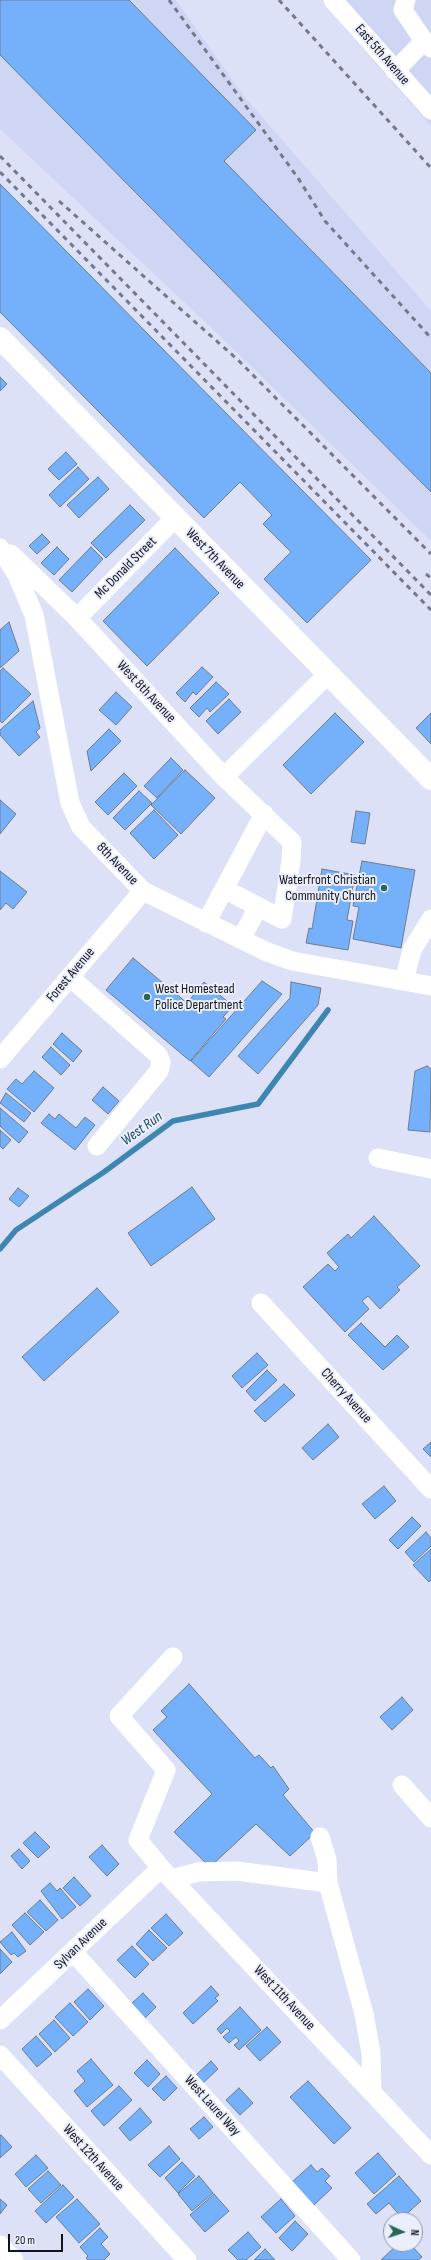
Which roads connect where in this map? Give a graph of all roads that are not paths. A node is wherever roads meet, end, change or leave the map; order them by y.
1 (333, 0) edge
2 (406, 0) edge
3 (428, 45) edge
4 (395, 71) junction
5 (431, 110) edge
6 (0, 338) edge
7 (175, 518) junction
8 (0, 543) edge
9 (0, 548) edge
10 (77, 618) junction
11 (328, 674) junction
12 (224, 777) junction
13 (431, 779) edge
14 (264, 814) junction
15 (224, 889) junction
16 (143, 891) junction
17 (258, 907) junction
18 (431, 919) edge
19 (206, 922) junction
20 (240, 939) junction
21 (70, 977) junction
22 (404, 981) junction
23 (431, 986) edge
24 (0, 1059) edge
25 (97, 1146) dead end
26 (378, 1158) dead end
27 (431, 1169) edge
28 (261, 1303) dead end
29 (431, 1488) edge
30 (174, 1657) dead end
31 (402, 1785) dead end
32 (431, 1818) edge
33 (320, 1838) dead end
34 (166, 1874) junction
35 (328, 1883) junction
36 (73, 1952) junction
37 (0, 2020) edge
38 (0, 2055) edge
39 (372, 2090) junction
40 (431, 2155) edge
41 (0, 2245) edge
42 (14, 2260) edge
43 (187, 2260) edge
44 (351, 2260) edge

1 - 4 street, East 5th Avenue
2 - 3 street
3 - 4 street
4 - 5 street, East 5th Avenue
6 - 7 main road, West 7th Avenue
7 - 10 street, Mc Donald Street
7 - 11 main road, West 7th Avenue
8 - 10 street, West 8th Avenue
9 - 16 street, 8th Avenue
10 - 12 street, West 8th Avenue
11 - 12 street
11 - 13 main road, West 7th Avenue
12 - 14 street, West 8th Avenue
14 - 15 street
14 - 17 street, West 8th Avenue
15 - 17 street
15 - 19 street
16 - 19 street, 8th Avenue
16 - 21 street, Forest Avenue
17 - 20 street
18 - 22 street
19 - 20 street, 8th Avenue
20 - 22 street, 8th Avenue
21 - 24 street, Forest Avenue
21 - 25 street
22 - 23 street, 8th Avenue
26 - 27 street
28 - 29 street, Cherry Avenue
30 - 34 street, West 11th Avenue
31 - 32 street
33 - 35 street
34 - 35 street
34 - 36 street, Sylvan Avenue
34 - 39 street, West 11th Avenue
35 - 39 street
36 - 37 street, Sylvan Avenue
36 - 44 street, West Laurel Way
38 - 43 street, West 12th Avenue
39 - 40 street, West 11th Avenue
41 - 42 street

